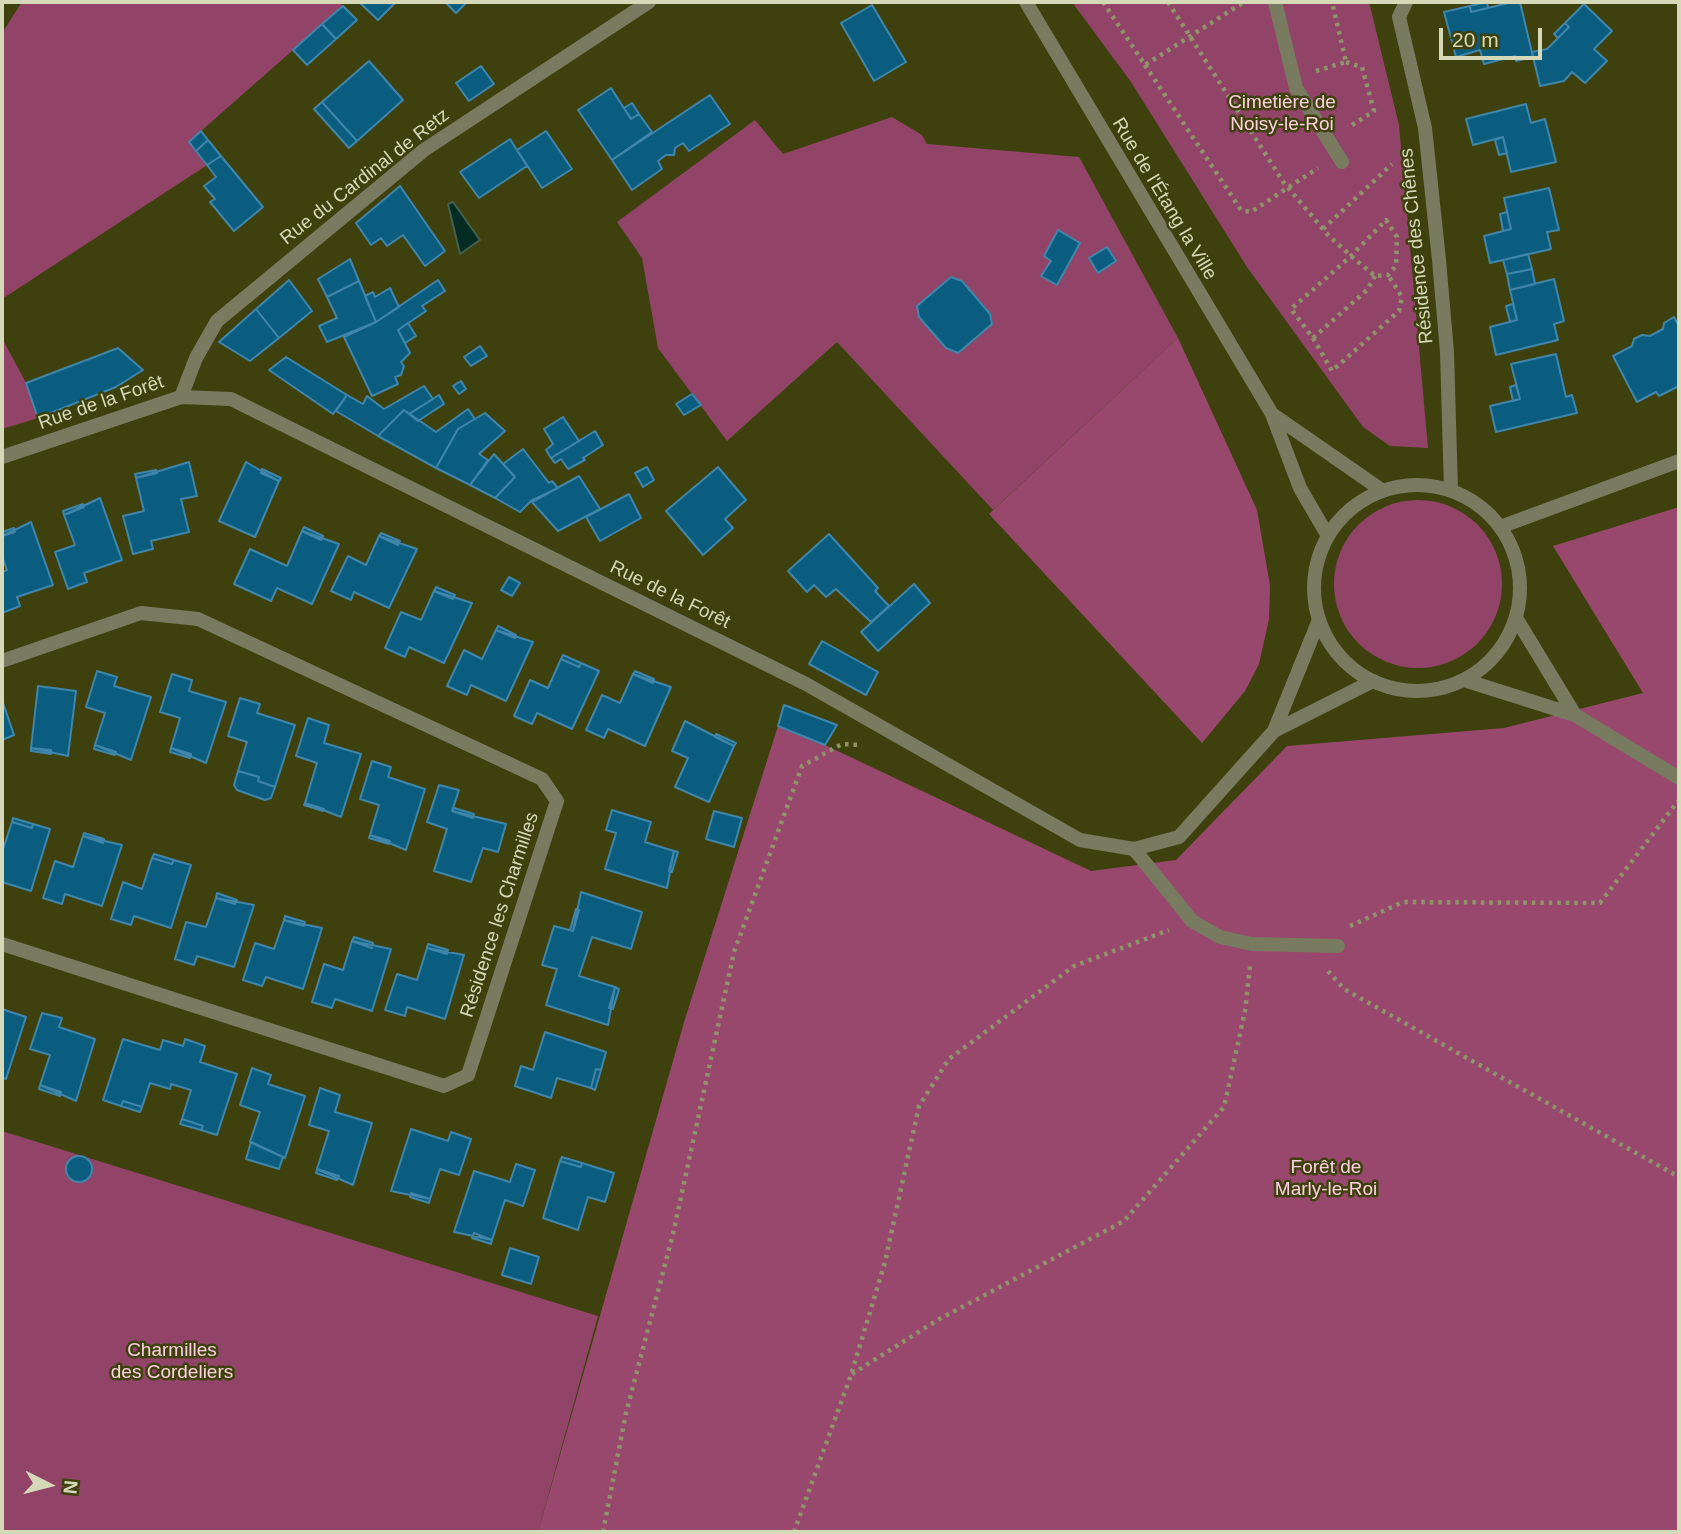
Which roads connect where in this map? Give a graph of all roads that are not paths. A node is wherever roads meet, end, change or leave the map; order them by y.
1 (649, 2) edge
2 (1026, 2) edge
3 (1275, 2) edge
4 (1406, 2) edge
5 (1340, 158) road end
6 (181, 397) junction
7 (1272, 414) junction
8 (2, 457) edge
9 (1679, 461) edge
10 (1451, 490) junction
11 (1383, 491) junction
12 (1500, 527) junction
13 (1328, 536) junction
14 (1516, 618) junction
15 (1319, 620) junction
16 (2, 661) edge
17 (1464, 680) junction
18 (1373, 681) junction
19 (1575, 715) junction
20 (1274, 731) junction
21 (1679, 778) edge
22 (1134, 849) junction
23 (2, 944) edge
24 (1338, 946) road end

1 - 6 street, Rue du Cardinal de Retz
2 - 7 street, Rue de l'Étang la Ville
3 - 5 street
4 - 10 street, Résidence des Chênes
6 - 8 street, Rue de la Forêt
6 - 22 street, Rue de la Forêt
7 - 11 street, Rue de l'Étang la Ville
7 - 13 street, Rue de l'Étang la Ville
9 - 12 street
10 - 11 street
10 - 12 street
11 - 13 street
12 - 14 street
13 - 15 street
14 - 17 street
14 - 19 street
15 - 18 street
15 - 20 street, Rue de la Forêt
16 - 23 street, Résidence les Charmilles
17 - 18 street
17 - 19 street
18 - 20 street, Rue de la Forêt
19 - 21 street
20 - 22 street, Rue de la Forêt
22 - 24 street

